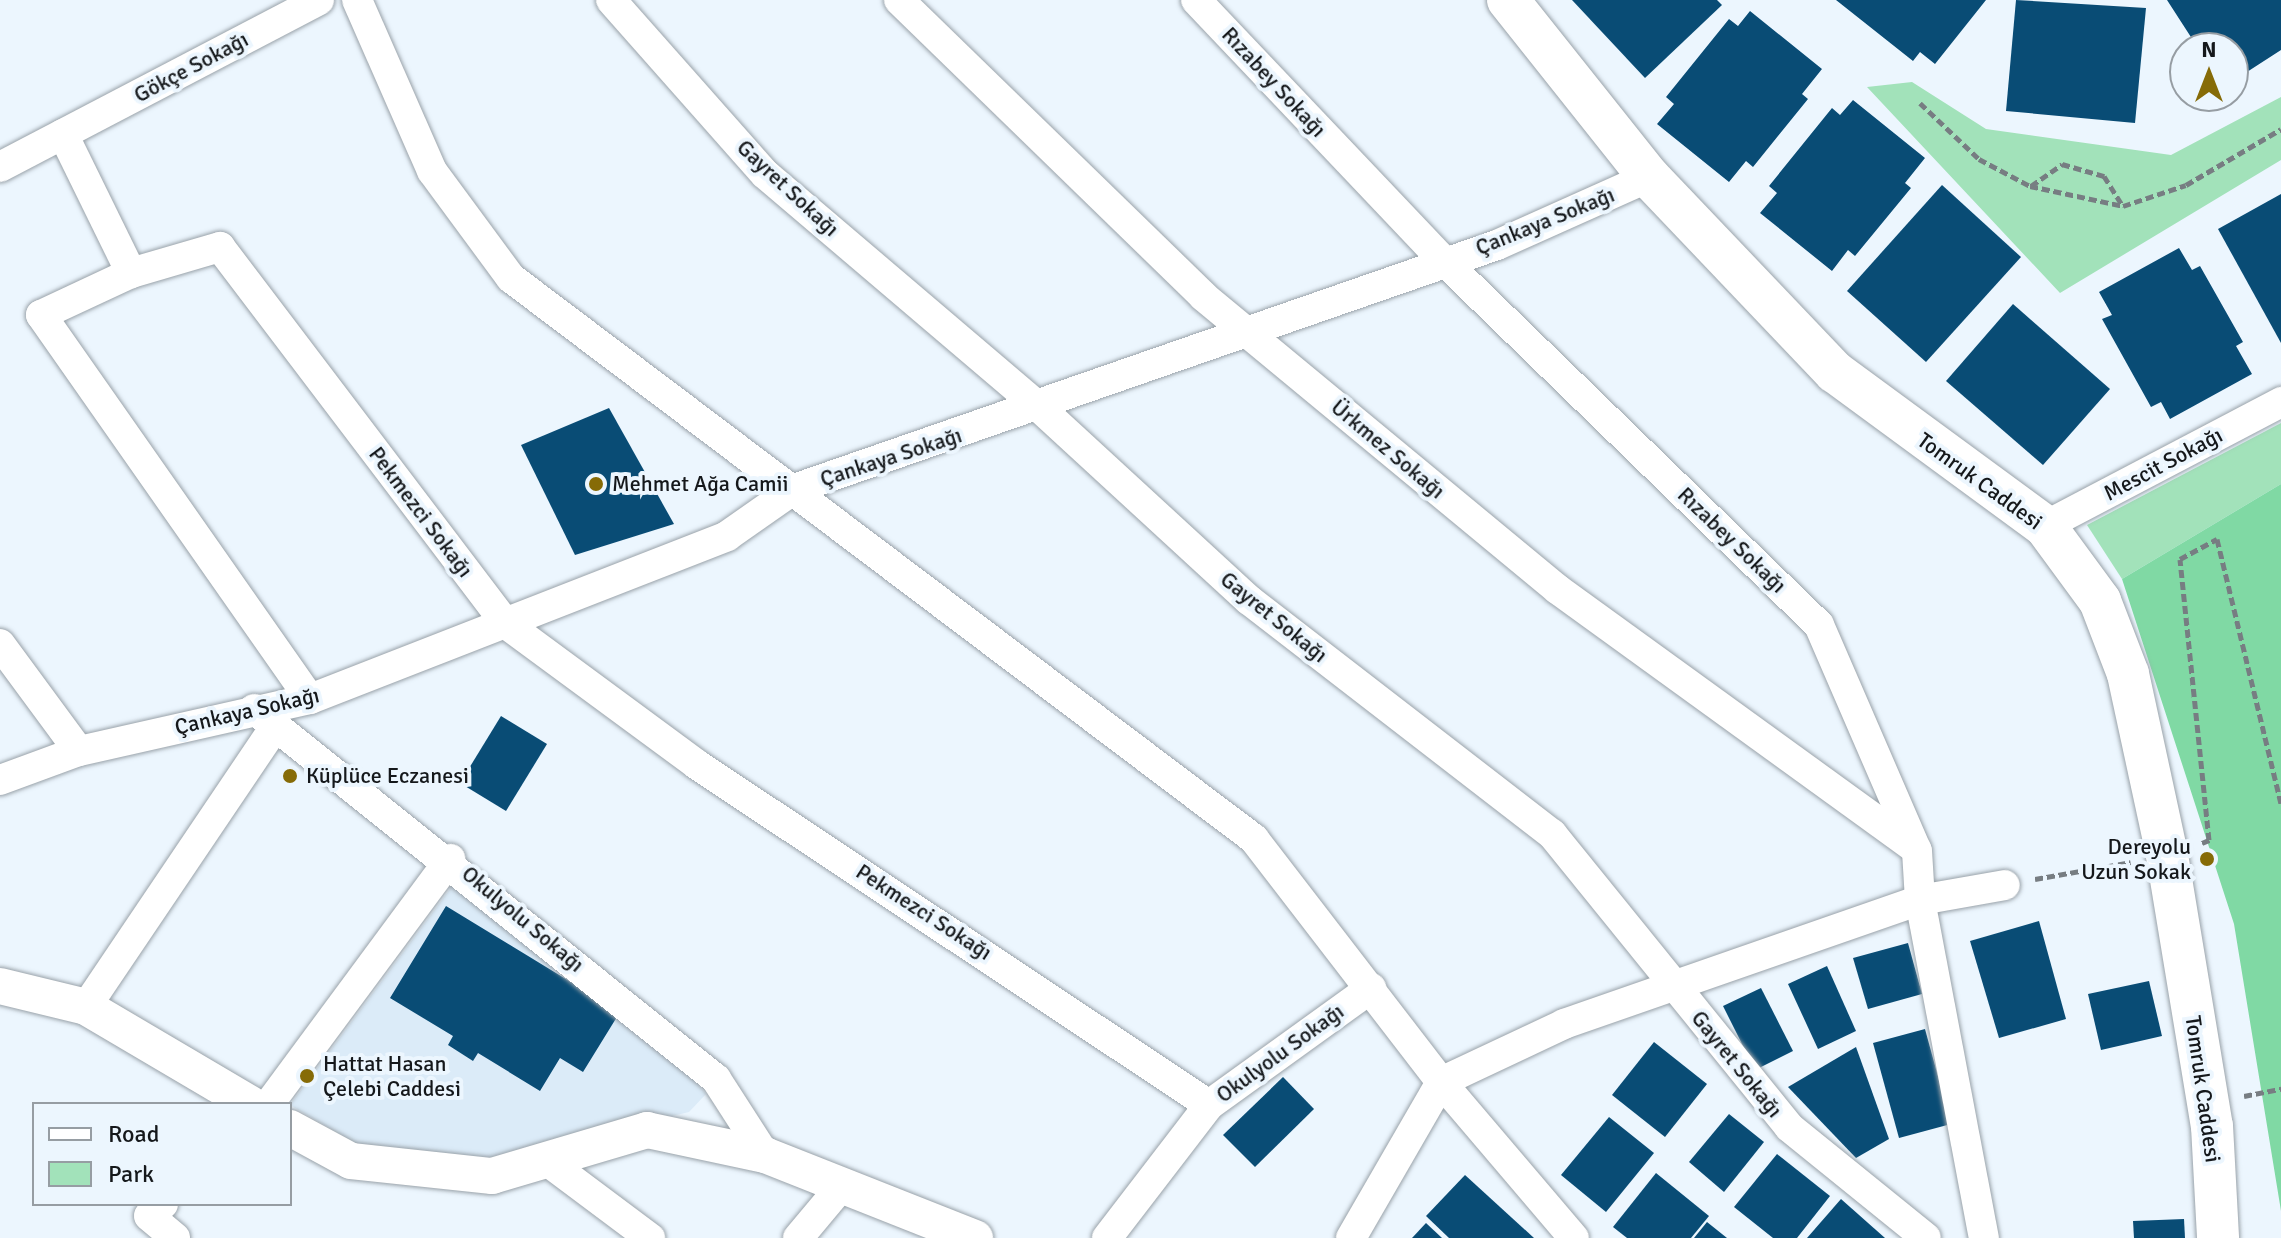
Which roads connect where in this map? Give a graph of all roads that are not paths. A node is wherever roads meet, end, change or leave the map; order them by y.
1 (319, 0) edge
2 (357, 0) edge
3 (611, 0) edge
4 (899, 0) edge
5 (1196, 0) edge
6 (1508, 0) edge
7 (63, 134) junction
8 (0, 167) edge
9 (1649, 177) junction
10 (1442, 259) junction
11 (131, 273) junction
12 (1243, 329) junction
13 (2281, 402) edge
14 (1040, 408) junction
15 (794, 489) junction
16 (2045, 526) junction
17 (505, 623) junction
18 (0, 644) edge
19 (310, 699) junction
20 (265, 717) junction
21 (79, 751) junction
22 (0, 780) edge
23 (1917, 851) junction
24 (450, 859) junction
25 (2005, 885) road end
26 (1920, 900) junction
27 (0, 986) edge
28 (1673, 986) junction
29 (1371, 988) junction
30 (86, 1007) junction
31 (1441, 1082) junction
32 (248, 1102) edge
33 (270, 1102) edge
34 (1209, 1105) junction
35 (292, 1129) edge
36 (765, 1155) junction
37 (547, 1161) junction
38 (840, 1188) junction
39 (161, 1206) edge
40 (175, 1238) edge
41 (650, 1238) edge
42 (798, 1238) edge
43 (975, 1238) edge
44 (1107, 1238) edge
45 (1351, 1238) edge
46 (1574, 1238) edge
47 (1926, 1238) edge
48 (1984, 1238) edge
49 (2218, 1238) edge

1 - 7 street, Gökçe Sokağı
2 - 15 street
3 - 14 street, Gayret Sokağı
4 - 12 street, Ürkmez Sokağı
5 - 10 street, Rızabey Sokağı
6 - 9 main road, Tomruk Caddesi
7 - 8 street, Gökçe Sokağı
7 - 11 street
9 - 10 street, Çankaya Sokağı
9 - 16 main road, Tomruk Caddesi
10 - 12 street, Çankaya Sokağı
10 - 23 street, Rızabey Sokağı
11 - 17 street, Pekmezci Sokağı
11 - 19 street, Pekmezci Sokağı
12 - 14 street, Çankaya Sokağı
12 - 23 street, Ürkmez Sokağı
13 - 16 street, Mescit Sokağı
14 - 15 street, Çankaya Sokağı
14 - 28 street, Gayret Sokağı
15 - 17 street, Çankaya Sokağı
15 - 29 street
16 - 49 main road, Tomruk Caddesi
17 - 19 street, Çankaya Sokağı
17 - 34 street, Pekmezci Sokağı
18 - 21 street
19 - 20 street, Çankaya Sokağı
20 - 21 street, Çankaya Sokağı
20 - 24 street, Okulyolu Sokağı
20 - 30 street
21 - 22 street, Çankaya Sokağı
23 - 26 street, Rızabey Sokağı
24 - 33 street
24 - 36 street, Okulyolu Sokağı
25 - 26 street
26 - 28 street
26 - 48 street, Rızabey Sokağı
27 - 30 street
28 - 31 street
28 - 47 street, Gayret Sokağı
29 - 31 street
29 - 34 street, Okulyolu Sokağı
30 - 32 street
31 - 45 street
31 - 46 street
34 - 44 street, Okulyolu Sokağı
35 - 37 street
36 - 37 street
36 - 38 street
37 - 41 street
38 - 42 street
38 - 43 street
39 - 40 street

